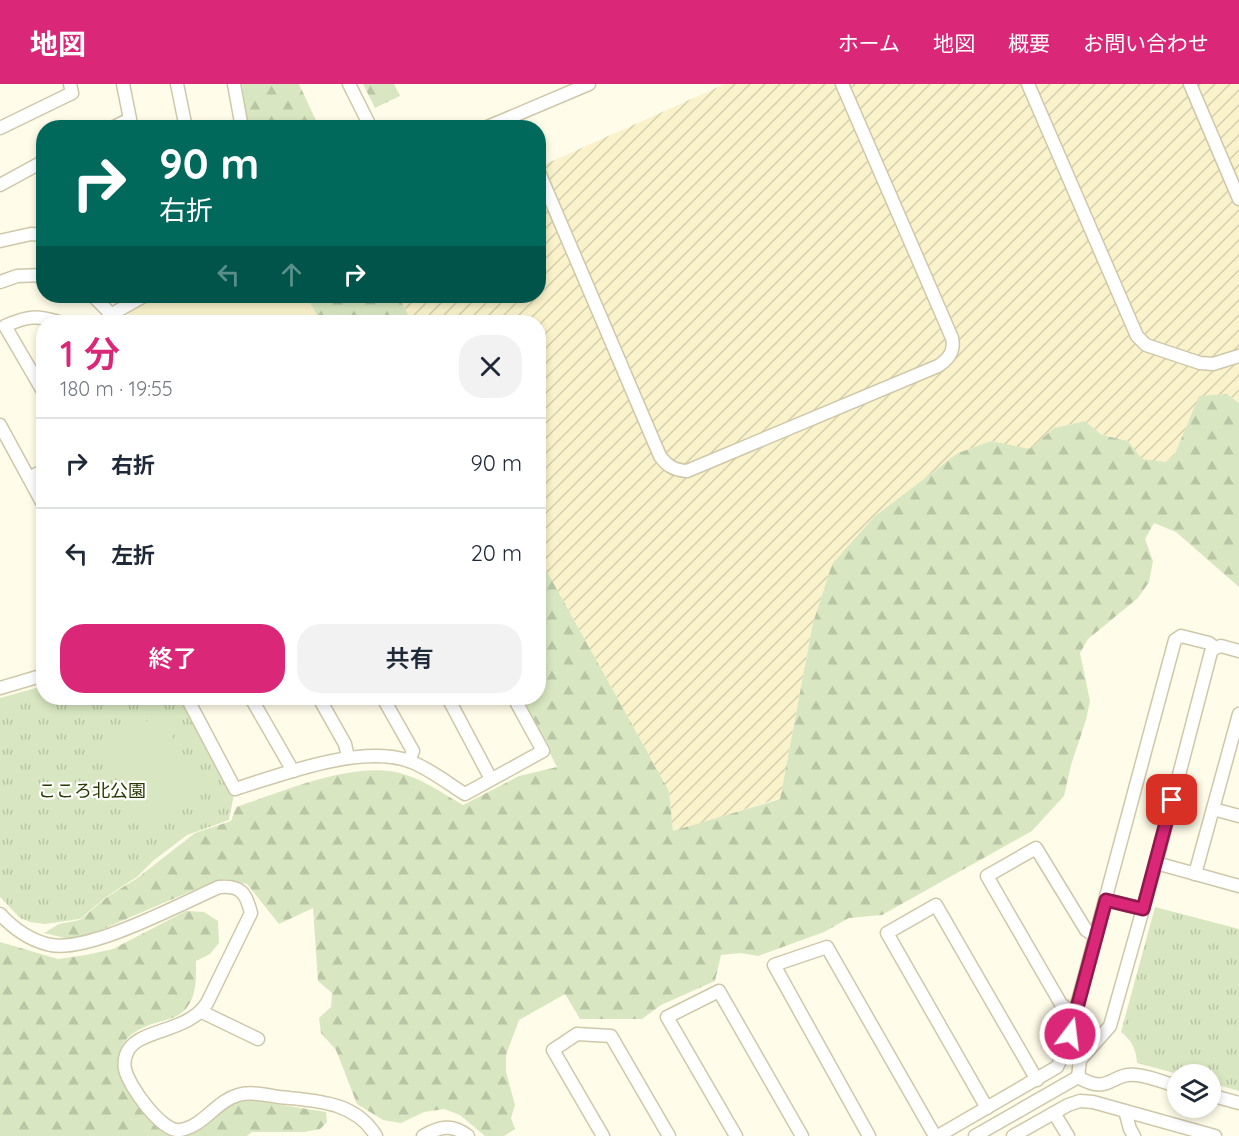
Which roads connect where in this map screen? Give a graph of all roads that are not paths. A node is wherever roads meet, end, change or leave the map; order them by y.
1 (70, 84) edge
2 (123, 84) edge
3 (177, 84) edge
4 (234, 84) edge
5 (349, 84) edge
6 (590, 84) edge
7 (842, 84) edge
8 (1028, 84) edge
9 (1190, 84) edge
10 (128, 120) edge
11 (184, 120) edge
12 (241, 120) edge
13 (367, 120) edge
14 (522, 120) edge
15 (0, 128) edge
16 (36, 167) edge
17 (0, 185) edge
18 (546, 189) edge
19 (1239, 199) edge
20 (36, 234) edge
21 (1, 238) edge
22 (36, 275) edge
23 (0, 282) edge
24 (99, 303) edge
25 (134, 303) edge
26 (109, 315) edge
27 (118, 315) edge
28 (36, 317) edge
29 (1239, 356) edge
30 (36, 379) edge
31 (0, 425) edge
32 (36, 474) edge
33 (29, 477) junction
34 (36, 491) edge
35 (1215, 648) junction
36 (1239, 651) edge
37 (36, 677) edge
38 (0, 688) edge
39 (191, 705) edge
40 (255, 705) edge
41 (323, 705) edge
42 (387, 705) edge
43 (452, 705) edge
44 (518, 705) edge
45 (1239, 714) edge
46 (1234, 754) edge
47 (348, 756) junction
48 (409, 761) junction
49 (293, 771) junction
50 (491, 779) junction
51 (1213, 808) junction
52 (1239, 816) edge
53 (1156, 863) junction
54 (1195, 874) junction
55 (1239, 886) edge
56 (1106, 900) junction
57 (1143, 909) junction
58 (0, 914) edge
59 (1096, 936) junction
60 (202, 1012) junction
61 (1075, 1015) junction
62 (258, 1039) dead end
63 (1078, 1077) junction
64 (1037, 1080) junction
65 (1167, 1083) edge
66 (1221, 1098) edge
67 (1239, 1103) edge
68 (987, 1108) junction
69 (1125, 1111) junction
70 (1054, 1113) junction
71 (376, 1136) edge
72 (423, 1136) edge
73 (468, 1136) edge
74 (603, 1136) edge
75 (669, 1136) edge
76 (736, 1136) edge
77 (802, 1136) edge
78 (869, 1136) edge
79 (936, 1136) edge
80 (975, 1136) edge
81 (1013, 1136) edge
82 (1068, 1136) edge
83 (1134, 1136) edge
84 (1213, 1136) edge

1 - 15 street
2 - 10 street
3 - 11 street
4 - 12 street
5 - 13 street
6 - 14 street
7 - 18 street
8 - 29 street
9 - 19 street
16 - 17 street
20 - 21 street
22 - 23 street
24 - 26 street
25 - 27 street
28 - 30 street
31 - 33 street
32 - 33 street
33 - 34 street
35 - 36 street
35 - 53 street
35 - 56 street
37 - 38 street
39 - 49 street
40 - 49 street
41 - 47 street
42 - 48 street
43 - 50 street
44 - 50 street
45 - 46 street
46 - 51 street
47 - 48 street
47 - 49 street
48 - 50 street
51 - 52 street
51 - 54 street
53 - 54 street
53 - 57 street
54 - 55 street
56 - 57 street
56 - 59 street
57 - 63 street
58 - 60 street
59 - 61 street
59 - 61 street
60 - 62 street
60 - 71 street
61 - 64 street
63 - 65 street
63 - 80 street
64 - 68 street
64 - 68 street
66 - 67 street
68 - 79 street
69 - 70 street
69 - 83 street
69 - 84 street
70 - 81 street
70 - 82 street
72 - 73 street
74 - 75 street
76 - 77 street
78 - 79 street

